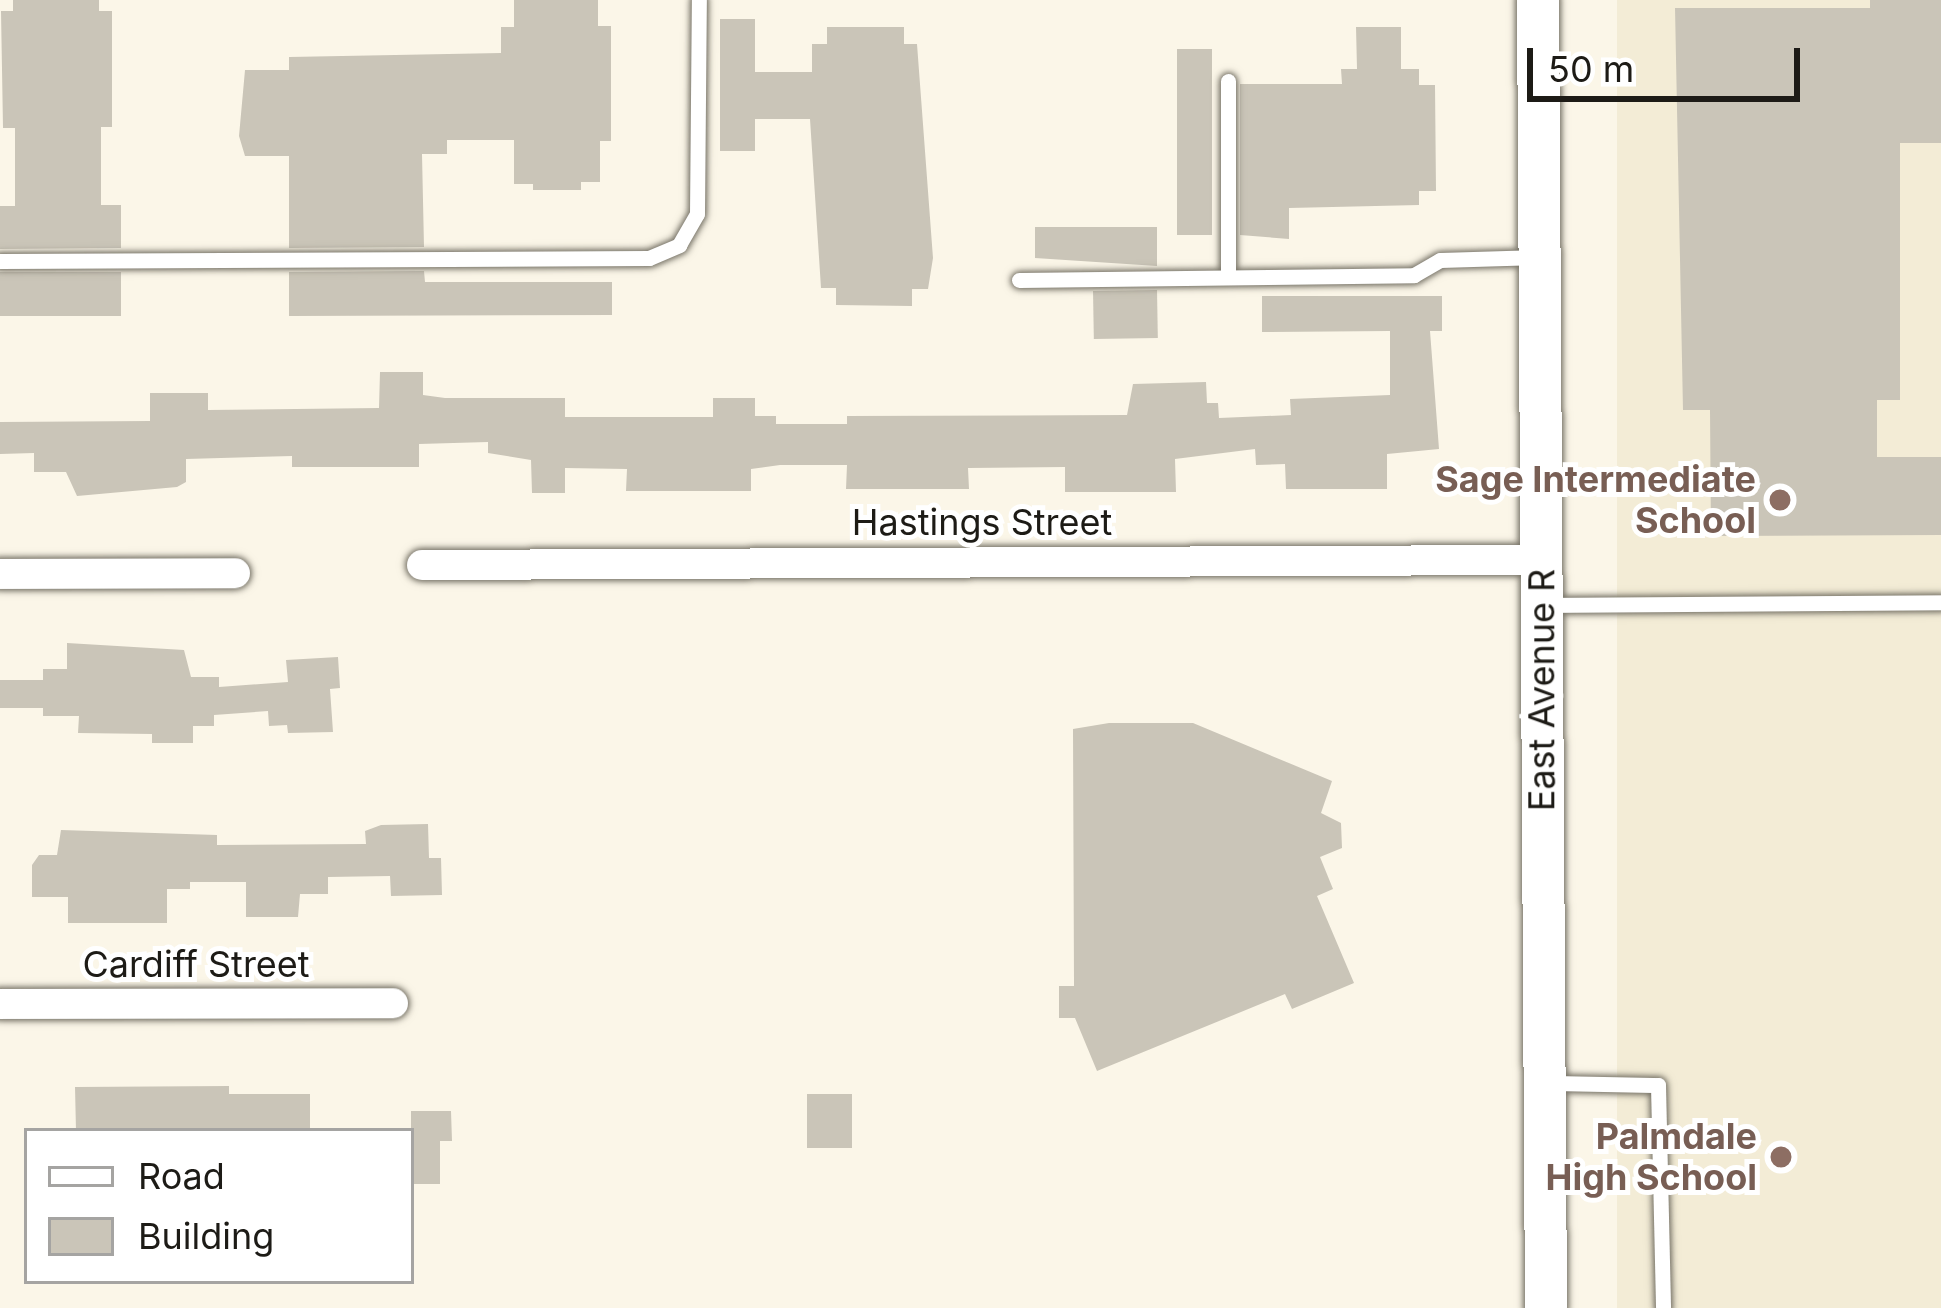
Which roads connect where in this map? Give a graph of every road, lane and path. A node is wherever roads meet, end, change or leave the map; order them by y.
1 (698, 0) edge
2 (1538, 0) edge
3 (1228, 81) dead end
4 (1540, 257) junction
5 (0, 261) edge
6 (1228, 277) junction
7 (1019, 280) dead end
8 (1541, 560) junction
9 (422, 565) dead end
10 (235, 572) dead end
11 (0, 574) edge
12 (1941, 602) edge
13 (1542, 605) junction
14 (393, 1003) dead end
15 (0, 1004) edge
16 (1545, 1083) junction
17 (1546, 1308) edge
18 (1663, 1308) edge

1 - 5 lane
2 - 4 main road, East Avenue R
3 - 6 lane
4 - 6 lane
4 - 8 main road, East Avenue R
6 - 7 lane
8 - 9 street, Hastings Street
8 - 13 main road, East Avenue R
10 - 11 street
12 - 13 lane
13 - 16 main road, East Avenue R
14 - 15 street, Cardiff Street
16 - 17 main road, East Avenue R
16 - 18 lane

